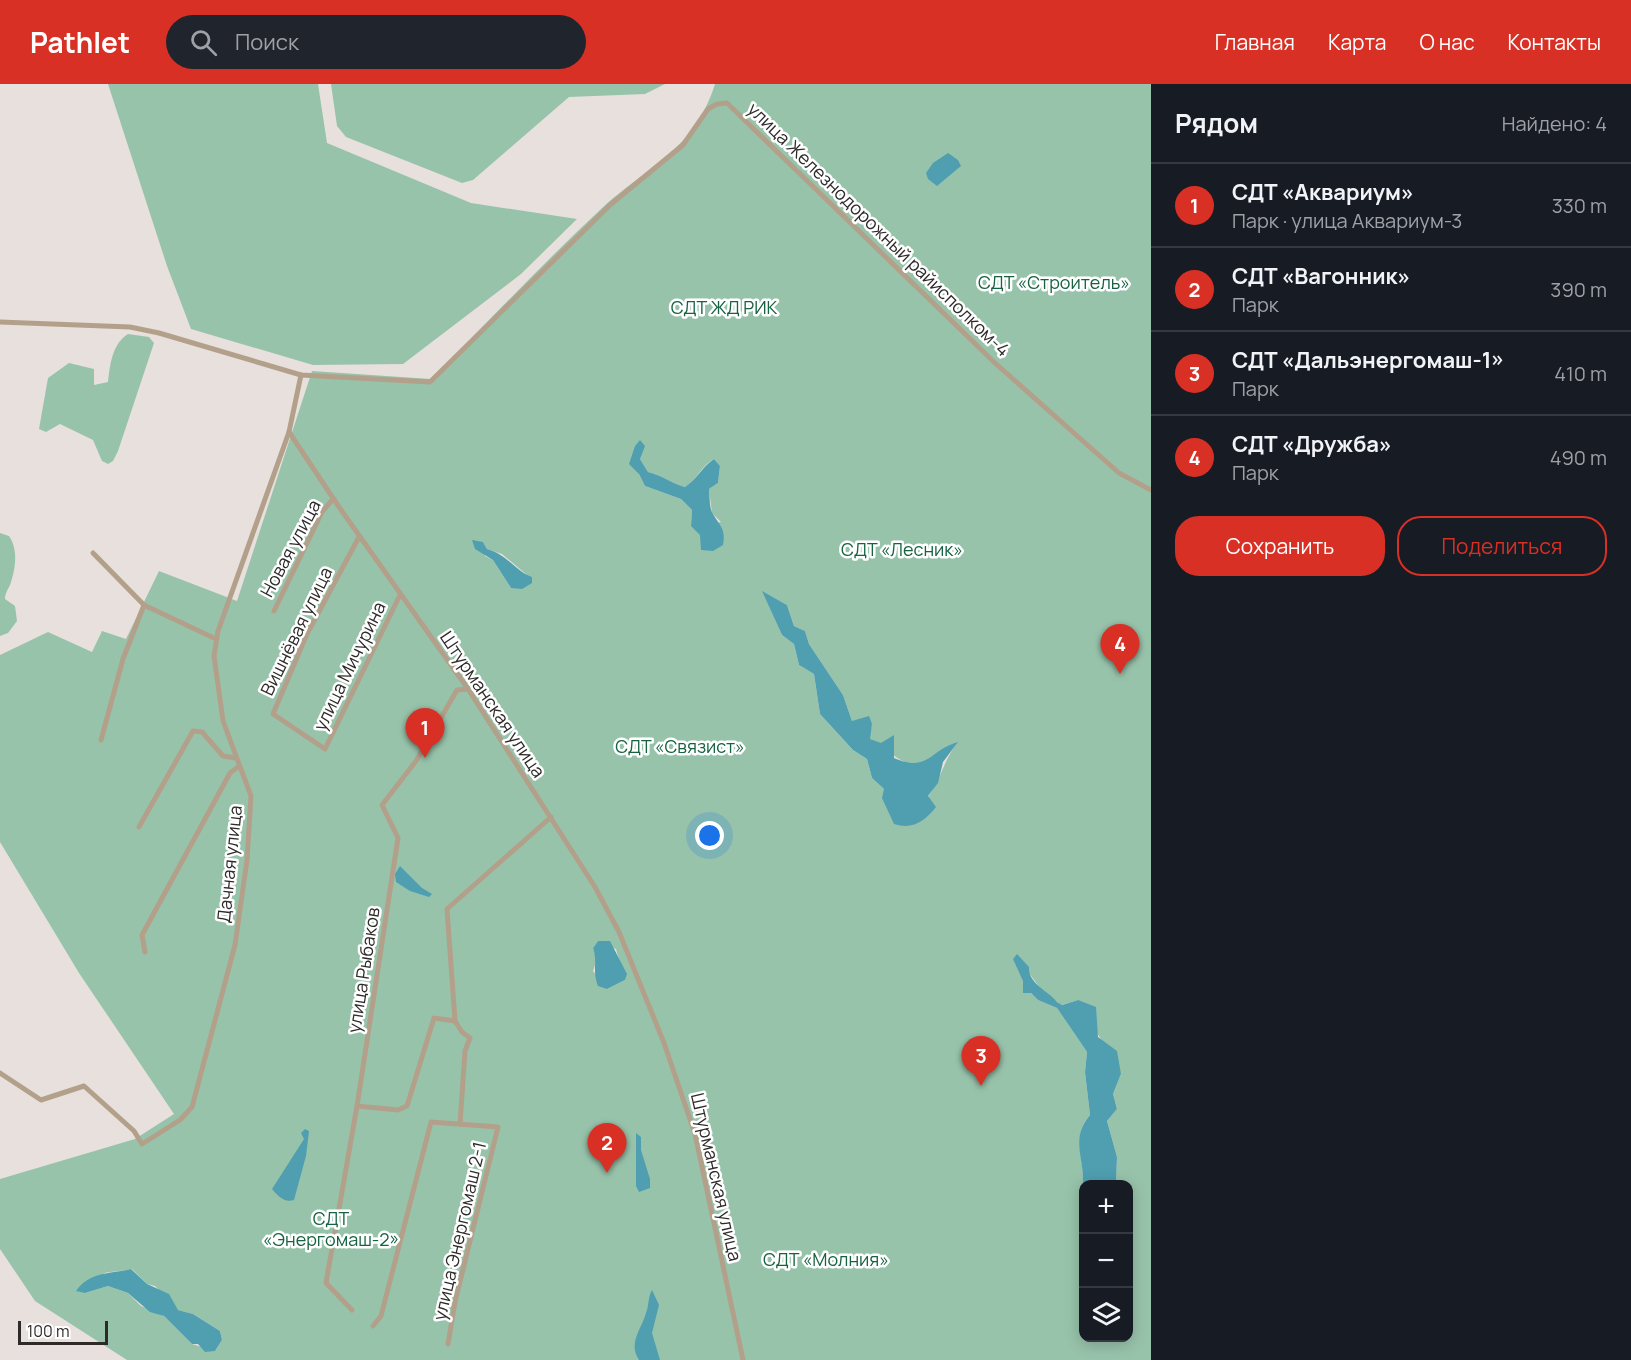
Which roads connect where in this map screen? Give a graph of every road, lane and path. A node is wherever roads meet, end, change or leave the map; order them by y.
1 (0, 322) edge
2 (301, 375) junction
3 (289, 432) junction
4 (1151, 490) edge
5 (333, 499) junction
6 (359, 537) junction
7 (93, 553) dead end
8 (400, 595) junction
9 (144, 605) junction
10 (274, 611) dead end
11 (216, 639) junction
12 (468, 689) junction
13 (101, 740) dead end
14 (325, 749) joint
15 (236, 758) junction
16 (238, 767) junction
17 (551, 817) junction
18 (139, 827) dead end
19 (145, 952) dead end
20 (455, 1021) junction
21 (0, 1073) edge
22 (357, 1106) junction
23 (460, 1124) junction
24 (352, 1310) dead end
25 (373, 1326) dead end
26 (448, 1344) dead end
27 (743, 1360) edge

1 - 2 street
2 - 3 street
2 - 4 street, улица Железнодорожный райисполком-4
3 - 5 street, Штурманская улица
3 - 11 street, Дачная улица
5 - 6 street, Штурманская улица
5 - 10 street, Новая улица
6 - 8 street, Штурманская улица
6 - 14 street, Вишнёвая улица
7 - 9 street
8 - 12 street, Штурманская улица
8 - 14 street, улица Мичурина
9 - 11 street
9 - 13 street
11 - 15 street, Дачная улица
12 - 17 street, Штурманская улица
12 - 22 street, улица Рыбаков
15 - 16 street, Дачная улица
15 - 18 street
16 - 19 street
16 - 21 street, Дачная улица
17 - 20 street
17 - 27 street, Штурманская улица
20 - 22 street
20 - 23 street
22 - 24 street, улица Рыбаков
23 - 25 street
23 - 26 street, улица Энергомаш 2-1

